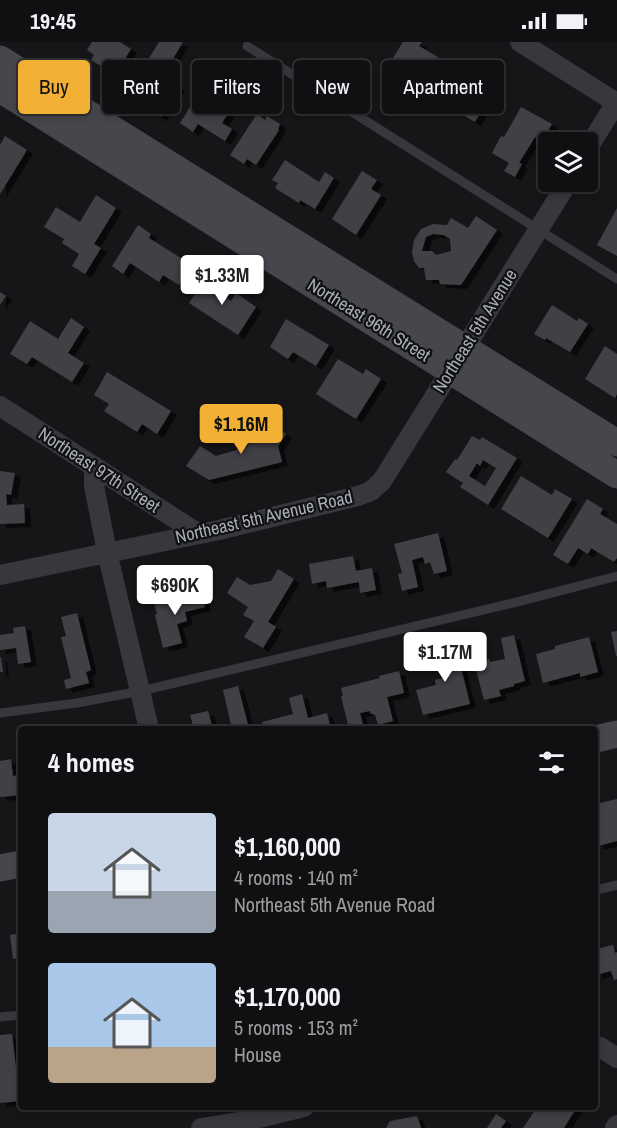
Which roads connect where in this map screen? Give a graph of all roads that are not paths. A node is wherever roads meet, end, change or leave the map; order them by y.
1 (520, 42) edge
2 (247, 46) dead end
3 (5, 65) edge
4 (617, 102) edge
5 (598, 132) edge
6 (562, 192) edge
7 (538, 229) junction
8 (617, 279) edge
9 (465, 348) junction
10 (451, 372) junction
11 (0, 406) edge
12 (617, 443) edge
13 (94, 466) junction
14 (617, 475) edge
15 (382, 481) joint
16 (199, 534) junction
17 (107, 552) junction
18 (0, 574) edge
19 (617, 576) edge
20 (141, 691) junction
21 (0, 713) edge
22 (148, 726) edge
23 (617, 734) edge
24 (598, 739) edge
25 (18, 865) edge
26 (0, 868) edge
27 (617, 885) edge
28 (598, 890) edge
29 (18, 1015) edge
30 (0, 1017) edge
31 (598, 1046) edge
32 (617, 1058) edge
33 (290, 1110) edge
34 (251, 1118) edge
35 (201, 1128) edge

1 - 4 street
2 - 7 lane
3 - 9 street, Northeast 96th Street
3 - 10 street, Northeast 96th Street
4 - 5 street
6 - 7 street, Northeast 5th Avenue
7 - 8 lane
7 - 9 street, Northeast 5th Avenue
9 - 10 street, Northeast 5th Avenue
9 - 12 street, Northeast 96th Street
10 - 14 street, Northeast 96th Street
10 - 15 street, Northeast 5th Avenue
11 - 13 street, Northeast 97th Street
13 - 16 street, Northeast 97th Street
13 - 17 street
15 - 16 street, Northeast 5th Avenue Road
16 - 17 street, Northeast 5th Avenue Road
17 - 18 street, Northeast 5th Avenue Road
17 - 20 street
19 - 20 lane
20 - 21 lane
20 - 22 street
23 - 24 street
25 - 26 street
27 - 28 lane
29 - 30 lane
31 - 32 street
33 - 34 street
34 - 35 street

